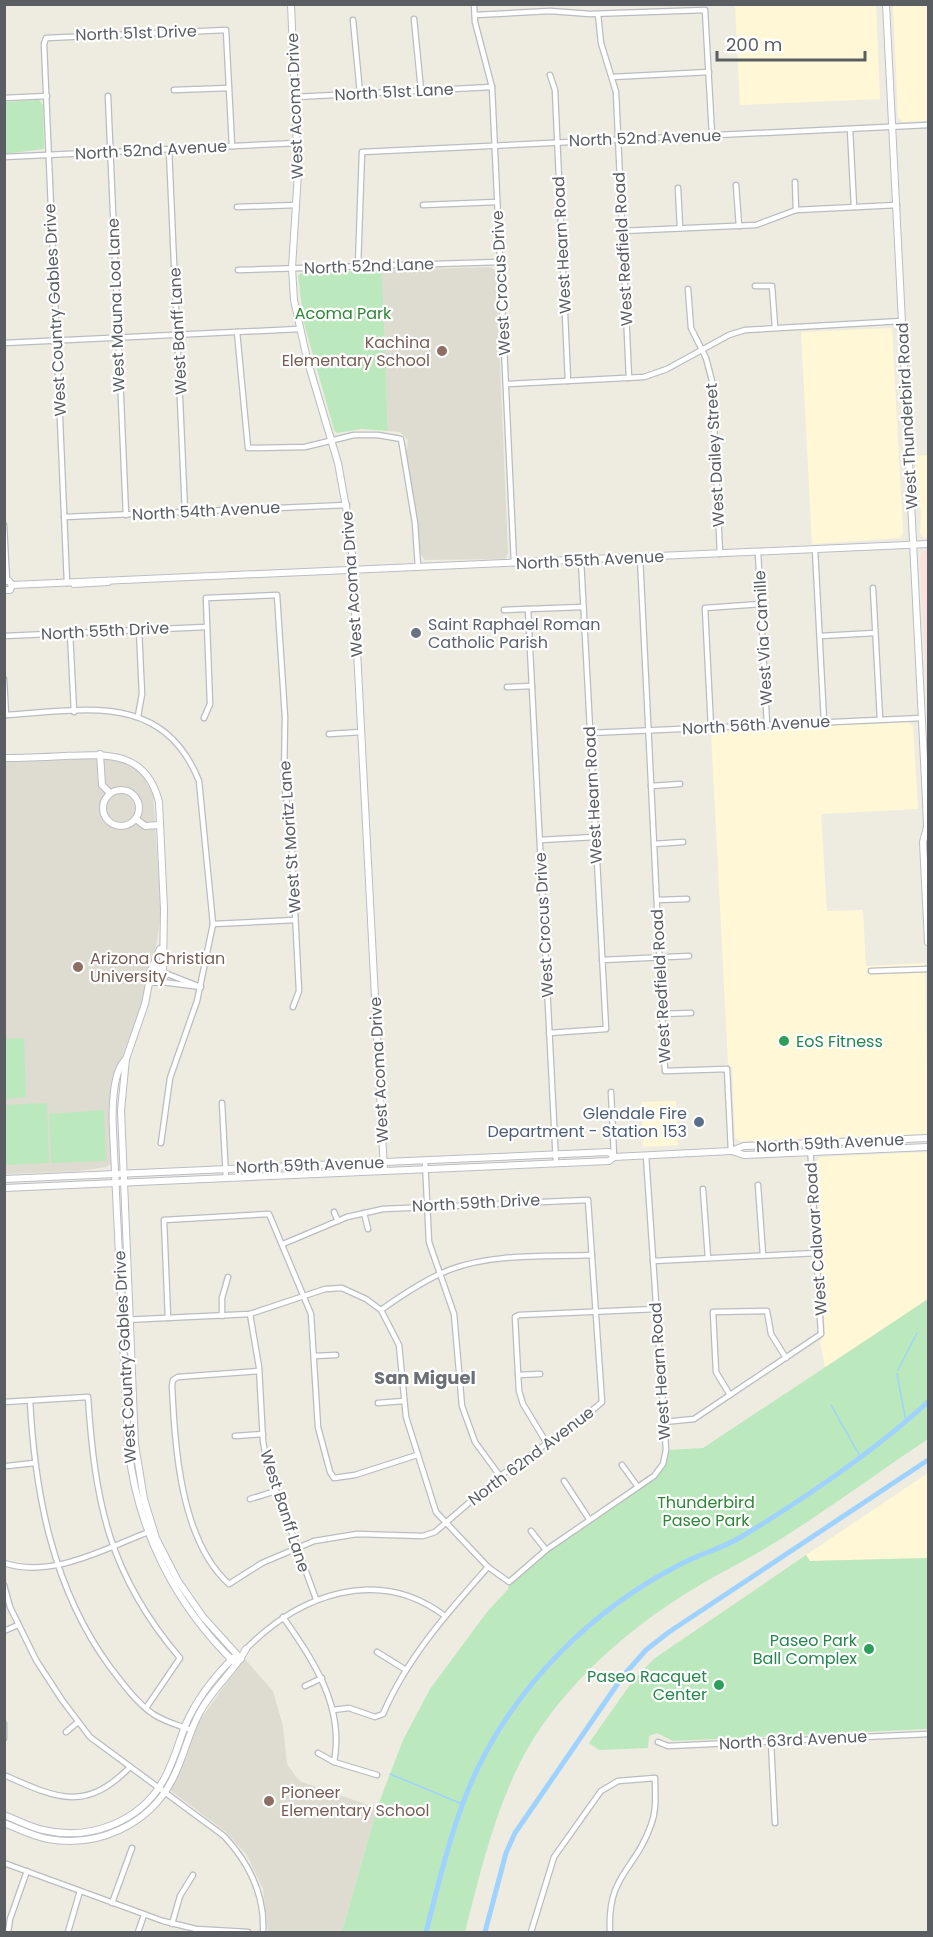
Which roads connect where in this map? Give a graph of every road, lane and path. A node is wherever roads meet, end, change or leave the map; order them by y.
1 (291, 4) edge
2 (474, 4) edge
3 (886, 4) edge
4 (598, 14) junction
5 (475, 15) junction
6 (414, 19) dead end
7 (353, 20) dead end
8 (46, 38) joint
9 (709, 72) junction
10 (550, 75) dead end
11 (612, 76) junction
12 (492, 87) junction
13 (229, 88) junction
14 (174, 90) dead end
15 (421, 90) junction
16 (360, 93) junction
17 (47, 96) junction
18 (108, 96) dead end
19 (295, 97) junction
20 (4, 98) edge
21 (928, 125) edge
22 (892, 127) junction
23 (850, 129) junction
24 (712, 135) junction
25 (618, 139) junction
26 (557, 142) junction
27 (298, 143) junction
28 (495, 145) junction
29 (232, 146) junction
30 (169, 150) junction
31 (110, 152) junction
32 (49, 155) junction
33 (4, 157) edge
34 (795, 182) dead end
35 (736, 186) dead end
36 (678, 188) dead end
37 (497, 202) junction
38 (296, 205) junction
39 (423, 205) dead end
40 (897, 205) junction
41 (237, 207) dead end
42 (854, 207) junction
43 (796, 210) junction
44 (739, 226) junction
45 (680, 228) junction
46 (622, 231) junction
47 (500, 262) junction
48 (358, 266) junction
49 (292, 268) junction
50 (238, 270) dead end
51 (755, 286) dead end
52 (688, 289) dead end
53 (902, 321) junction
54 (775, 327) junction
55 (299, 329) junction
56 (237, 332) junction
57 (178, 334) junction
58 (117, 337) junction
59 (57, 340) junction
60 (4, 343) edge
61 (702, 352) junction
62 (629, 378) junction
63 (568, 381) junction
64 (506, 384) junction
65 (331, 441) junction
66 (347, 505) junction
67 (185, 512) junction
68 (126, 514) junction
69 (64, 517) junction
70 (4, 525) edge
71 (928, 544) edge
72 (913, 545) junction
73 (815, 549) junction
74 (758, 552) junction
75 (720, 554) junction
76 (640, 557) junction
77 (581, 560) junction
78 (514, 563) junction
79 (418, 567) junction
80 (353, 570) junction
81 (8, 582) edge
82 (67, 583) junction
83 (873, 588) dead end
84 (4, 590) edge
85 (761, 604) junction
86 (583, 607) junction
87 (528, 609) junction
88 (504, 610) dead end
89 (206, 627) junction
90 (139, 630) junction
91 (70, 633) junction
92 (875, 633) junction
93 (4, 636) edge
94 (820, 636) junction
95 (4, 679) edge
96 (532, 686) junction
97 (507, 687) dead end
98 (74, 712) junction
99 (5, 715) edge
100 (138, 716) junction
101 (204, 718) dead end
102 (922, 718) junction
103 (880, 719) junction
104 (824, 722) junction
105 (767, 725) junction
106 (711, 728) junction
107 (648, 730) junction
108 (362, 732) junction
109 (590, 733) junction
110 (329, 734) dead end
111 (100, 754) junction
112 (4, 758) edge
113 (680, 784) dead end
114 (651, 786) junction
115 (110, 793) junction
116 (136, 819) junction
117 (160, 825) junction
118 (928, 829) edge
119 (596, 837) junction
120 (540, 840) junction
121 (683, 842) dead end
122 (654, 844) junction
123 (923, 855) junction
124 (928, 864) edge
125 (687, 899) dead end
126 (657, 900) junction
127 (295, 921) junction
128 (213, 924) junction
129 (928, 942) edge
130 (162, 945) junction
131 (689, 956) dead end
132 (660, 957) junction
133 (602, 960) junction
134 (153, 968) junction
135 (928, 969) edge
136 (163, 971) junction
137 (871, 971) dead end
138 (150, 978) junction
139 (160, 982) junction
140 (181, 982) junction
141 (201, 987) junction
142 (145, 1004) junction
143 (293, 1007) dead end
144 (691, 1013) dead end
145 (662, 1014) junction
146 (549, 1033) junction
147 (611, 1092) dead end
148 (222, 1103) dead end
149 (928, 1138) edge
150 (879, 1140) junction
151 (161, 1143) dead end
152 (810, 1144) junction
153 (928, 1147) edge
154 (857, 1150) junction
155 (732, 1151) junction
156 (811, 1152) junction
157 (555, 1155) junction
158 (646, 1156) junction
159 (614, 1157) junction
160 (425, 1160) junction
161 (383, 1162) junction
162 (556, 1163) junction
163 (226, 1169) junction
164 (426, 1169) junction
165 (384, 1171) junction
166 (119, 1174) junction
167 (226, 1178) junction
168 (4, 1179) edge
169 (120, 1183) junction
170 (759, 1185) dead end
171 (4, 1188) edge
172 (704, 1189) dead end
173 (428, 1206) junction
174 (334, 1212) dead end
175 (364, 1212) junction
176 (338, 1221) junction
177 (368, 1229) dead end
178 (283, 1244) junction
179 (817, 1252) junction
180 (592, 1255) junction
181 (763, 1255) junction
182 (708, 1258) junction
183 (653, 1261) junction
184 (440, 1274) junction
185 (228, 1277) dead end
186 (304, 1296) junction
187 (656, 1309) junction
188 (381, 1310) junction
189 (596, 1311) junction
190 (250, 1314) junction
191 (222, 1316) junction
192 (168, 1318) junction
193 (126, 1320) junction
194 (336, 1355) dead end
195 (314, 1356) junction
196 (786, 1358) junction
197 (259, 1371) junction
198 (540, 1374) dead end
199 (518, 1375) junction
200 (730, 1395) junction
201 (30, 1401) junction
202 (405, 1401) junction
203 (4, 1402) edge
204 (378, 1403) dead end
205 (664, 1422) junction
206 (262, 1434) junction
207 (235, 1436) dead end
208 (546, 1442) junction
209 (417, 1455) junction
210 (34, 1463) junction
211 (622, 1465) dead end
212 (7, 1466) dead end
213 (500, 1476) junction
214 (564, 1481) dead end
215 (638, 1487) junction
216 (276, 1491) junction
217 (250, 1500) dead end
218 (589, 1519) junction
219 (446, 1523) junction
220 (531, 1531) dead end
221 (151, 1532) junction
222 (112, 1546) junction
223 (296, 1546) junction
224 (546, 1550) junction
225 (5, 1565) edge
226 (58, 1566) junction
227 (488, 1567) junction
228 (4, 1585) edge
229 (316, 1599) junction
230 (445, 1616) junction
231 (283, 1617) junction
232 (18, 1624) junction
233 (4, 1631) edge
234 (246, 1649) joint
235 (377, 1652) dead end
236 (239, 1656) junction
237 (234, 1662) junction
238 (406, 1670) junction
239 (322, 1678) junction
240 (305, 1686) dead end
241 (146, 1708) junction
242 (333, 1710) junction
243 (78, 1722) junction
244 (4, 1724) edge
245 (188, 1728) junction
246 (66, 1732) dead end
247 (928, 1734) edge
248 (4, 1738) edge
249 (771, 1742) junction
250 (658, 1743) dead end
251 (318, 1753) dead end
252 (334, 1762) junction
253 (130, 1767) junction
254 (4, 1775) edge
255 (377, 1775) dead end
256 (162, 1790) junction
257 (4, 1815) edge
258 (4, 1823) edge
259 (775, 1823) dead end
260 (132, 1848) dead end
261 (4, 1863) edge
262 (27, 1871) junction
263 (193, 1875) dead end
264 (80, 1891) junction
265 (112, 1903) junction
266 (144, 1915) junction
267 (172, 1924) junction
268 (196, 1931) edge
269 (8, 1932) edge
270 (68, 1932) edge
271 (138, 1932) edge
272 (248, 1932) edge
273 (263, 1932) edge
274 (531, 1932) edge
275 (610, 1932) edge

1 - 19 street, West Acoma Drive
2 - 5 street, West Crocus Drive
3 - 22 street, West Thunderbird Road
4 - 5 street
4 - 9 street
4 - 11 street, West Redfield Road
5 - 12 street, West Crocus Drive
6 - 15 street
7 - 16 street
8 - 13 street, North 51st Drive
8 - 17 street, West Country Gables Drive
9 - 11 street
9 - 24 street
10 - 26 street, West Hearn Road
11 - 25 street, West Redfield Road
12 - 15 street, North 51st Lane
12 - 28 street, West Crocus Drive
13 - 14 street
13 - 29 street
15 - 16 street, North 51st Lane
16 - 19 street, North 51st Lane
17 - 20 street
17 - 32 street, West Country Gables Drive
18 - 31 street, West Mauna Loa Lane
19 - 27 street, West Acoma Drive
21 - 22 street, North 52nd Avenue
22 - 23 street, North 52nd Avenue
22 - 40 street, West Thunderbird Road
23 - 24 street, North 52nd Avenue
23 - 42 street
24 - 25 street, North 52nd Avenue
25 - 26 street, North 52nd Avenue
25 - 46 street, West Redfield Road
26 - 28 street, North 52nd Avenue
26 - 63 street, West Hearn Road
27 - 29 street, North 52nd Avenue
27 - 38 street, West Acoma Drive
28 - 37 street, West Crocus Drive
28 - 48 street, North 52nd Avenue
29 - 30 street, North 52nd Avenue
30 - 31 street, North 52nd Avenue
30 - 57 street, West Banff Lane
31 - 32 street, North 52nd Avenue
31 - 58 street, West Mauna Loa Lane
32 - 33 street, North 52nd Avenue
32 - 59 street, West Country Gables Drive
34 - 43 street
35 - 44 street
36 - 45 street
37 - 39 street
37 - 47 street, West Crocus Drive
38 - 41 street
38 - 49 street, West Acoma Drive
40 - 42 street
40 - 53 street, West Thunderbird Road
42 - 43 street
43 - 44 street
44 - 45 street
45 - 46 street
46 - 62 street, West Redfield Road
47 - 48 street, North 52nd Lane
47 - 64 street, West Crocus Drive
48 - 49 street, North 52nd Lane
49 - 50 street, North 52nd Lane
49 - 55 street, West Acoma Drive
51 - 54 street
52 - 61 street, West Dailey Street
53 - 54 street
53 - 72 street, West Thunderbird Road
54 - 61 street
55 - 56 street
55 - 65 street, West Acoma Drive
56 - 57 street
56 - 65 street
57 - 58 street
57 - 67 street, West Banff Lane
58 - 59 street
58 - 68 street, West Mauna Loa Lane
59 - 60 street
59 - 69 street, West Country Gables Drive
61 - 62 street
61 - 75 street, West Dailey Street
62 - 63 street
63 - 64 street
64 - 78 street, West Crocus Drive
65 - 66 street, West Acoma Drive
65 - 79 street
66 - 67 street, North 54th Avenue
66 - 80 street, West Acoma Drive
67 - 68 street, North 54th Avenue
68 - 69 street, North 54th Avenue
69 - 82 street, West Country Gables Drive
70 - 81 street
71 - 72 street, North 55th Avenue
72 - 73 street, North 55th Avenue
72 - 102 street, West Thunderbird Road
73 - 74 street, North 55th Avenue
73 - 94 street
74 - 75 street, North 55th Avenue
74 - 85 street, West Via Camille
75 - 76 street, North 55th Avenue
76 - 77 street, North 55th Avenue
76 - 107 street, West Redfield Road
77 - 78 street, North 55th Avenue
77 - 86 street, West Hearn Road
78 - 79 street, North 55th Avenue
79 - 80 street, North 55th Avenue
80 - 82 street, North 55th Avenue
80 - 108 street, West Acoma Drive
81 - 82 street, North 55th Avenue
81 - 84 street, North 55th Avenue
83 - 92 street
85 - 105 street, West Via Camille
85 - 106 street
86 - 87 street
86 - 109 street, West Hearn Road
87 - 88 street
87 - 96 street, West Crocus Drive
89 - 90 street, North 55th Drive
89 - 101 street
89 - 127 street, West St Moritz Lane
90 - 91 street, North 55th Drive
90 - 100 street
91 - 93 street, North 55th Drive
91 - 98 street
92 - 94 street
92 - 103 street
94 - 104 street
95 - 99 street
96 - 97 street
96 - 120 street, West Crocus Drive
98 - 99 street
98 - 100 street
100 - 128 street
102 - 103 street, North 56th Avenue
102 - 118 street, West Thunderbird Road
103 - 104 street, North 56th Avenue
104 - 105 street, North 56th Avenue
105 - 106 street, North 56th Avenue
106 - 107 street, North 56th Avenue
107 - 109 street, North 56th Avenue
107 - 114 street, West Redfield Road
108 - 110 street
108 - 161 street, West Acoma Drive
109 - 119 street, West Hearn Road
111 - 112 street
111 - 115 street
111 - 117 street
113 - 114 street
114 - 122 street, West Redfield Road
115 - 116 street
115 - 116 street
116 - 117 street
117 - 130 street
118 - 123 street, West Thunderbird Road
119 - 120 street
119 - 133 street, West Hearn Road
120 - 146 street, West Crocus Drive
121 - 122 street
122 - 126 street, West Redfield Road
123 - 124 street
123 - 129 street, West Thunderbird Road
125 - 126 street, West Redfield Road
126 - 132 street, West Redfield Road
127 - 128 street
127 - 143 street, West St Moritz Lane
128 - 141 street
130 - 134 street, West Country Gables Drive
130 - 136 street, West Country Gables Drive
131 - 132 street
132 - 133 street
132 - 145 street, West Redfield Road
133 - 146 street, West Hearn Road
134 - 136 street
134 - 138 street, West Country Gables Drive
135 - 137 street
136 - 139 street, West Country Gables Drive
136 - 140 street
138 - 139 street
138 - 142 street, West Country Gables Drive
139 - 140 street
139 - 142 street, West Country Gables Drive
140 - 141 street
141 - 151 street
142 - 166 street, West Country Gables Drive
144 - 145 street
145 - 155 street, West Redfield Road
146 - 157 street, West Crocus Drive
147 - 159 street
148 - 163 street
149 - 150 street, North 59th Avenue
150 - 152 street, North 59th Avenue
150 - 154 street
152 - 155 street, North 59th Avenue
152 - 156 street, West Calavar Road
153 - 154 street, North 59th Avenue
154 - 156 street, North 59th Avenue
155 - 156 street, North 59th Avenue
155 - 158 street, North 59th Avenue
156 - 179 street, West Calavar Road
157 - 159 street, North 59th Avenue
157 - 160 street, North 59th Avenue
157 - 162 street, West Crocus Drive
158 - 159 street, North 59th Avenue
158 - 183 street, West Hearn Road
159 - 162 street, North 59th Avenue
160 - 161 street, North 59th Avenue
160 - 164 street
161 - 163 street, North 59th Avenue
161 - 165 street, West Acoma Drive
162 - 164 street, North 59th Avenue
163 - 166 street, North 59th Avenue
163 - 167 street
164 - 165 street, North 59th Avenue
164 - 173 street
165 - 167 street, North 59th Avenue
166 - 168 street, North 59th Avenue
166 - 169 street, West Country Gables Drive
167 - 169 street, North 59th Avenue
169 - 171 street, North 59th Avenue
169 - 193 street, West Country Gables Drive
170 - 181 street
172 - 182 street
173 - 175 street, North 59th Drive
173 - 180 street, North 59th Drive
173 - 184 street
174 - 176 street
175 - 176 street, North 59th Drive
175 - 177 street
176 - 178 street, North 59th Drive
178 - 186 street
178 - 192 street
179 - 181 street
179 - 196 street, West Calavar Road
180 - 184 street
180 - 189 street
181 - 182 street
182 - 183 street
183 - 187 street, West Hearn Road
184 - 188 street
184 - 213 street
185 - 191 street
186 - 188 street
186 - 190 street
186 - 195 street
187 - 189 street
187 - 205 street, West Hearn Road
188 - 202 street
189 - 199 street
189 - 208 street, North 62nd Avenue
190 - 191 street
190 - 197 street, West Banff Lane
191 - 192 street
192 - 193 street
193 - 221 street, West Country Gables Drive
194 - 195 street
195 - 209 street
196 - 200 street
196 - 200 street
197 - 206 street, West Banff Lane
197 - 223 street, North 62nd Avenue
198 - 199 street
199 - 208 street
200 - 205 street
201 - 203 street
201 - 210 street
201 - 222 street
202 - 204 street
202 - 209 street
205 - 215 street, West Hearn Road
206 - 207 street
206 - 216 street, West Banff Lane
208 - 213 street, North 62nd Avenue
209 - 219 street
210 - 212 street
210 - 226 street
211 - 215 street
213 - 219 street, North 62nd Avenue
214 - 218 street
215 - 218 street, West Hearn Road
216 - 217 street
216 - 223 street, West Banff Lane
218 - 224 street, West Hearn Road
219 - 223 street, North 62nd Avenue
219 - 227 street
220 - 224 street
221 - 222 street
221 - 236 street, West Country Gables Drive
221 - 237 street, West Country Gables Drive
222 - 226 street
222 - 241 street
223 - 229 street, West Banff Lane
224 - 227 street, West Hearn Road
225 - 226 street
226 - 241 street
227 - 230 street
228 - 232 street
229 - 230 street
229 - 231 street
230 - 238 street
231 - 234 street
231 - 239 street
232 - 233 street
232 - 243 street
234 - 236 street
235 - 238 street
236 - 237 street
237 - 245 street
238 - 242 street
239 - 240 street
239 - 242 street
241 - 245 street
242 - 252 street
243 - 246 street
243 - 253 street
244 - 248 street
245 - 256 street
247 - 249 street, North 63rd Avenue
249 - 250 street, North 63rd Avenue
249 - 259 street
251 - 252 street
252 - 255 street
253 - 254 street
253 - 256 street
256 - 257 street
256 - 258 street
256 - 273 street
260 - 265 street
261 - 262 street
262 - 264 street
262 - 269 street
263 - 267 street
264 - 265 street
264 - 270 street
265 - 266 street
266 - 267 street
266 - 271 street
267 - 268 street
268 - 272 street
274 - 275 street

